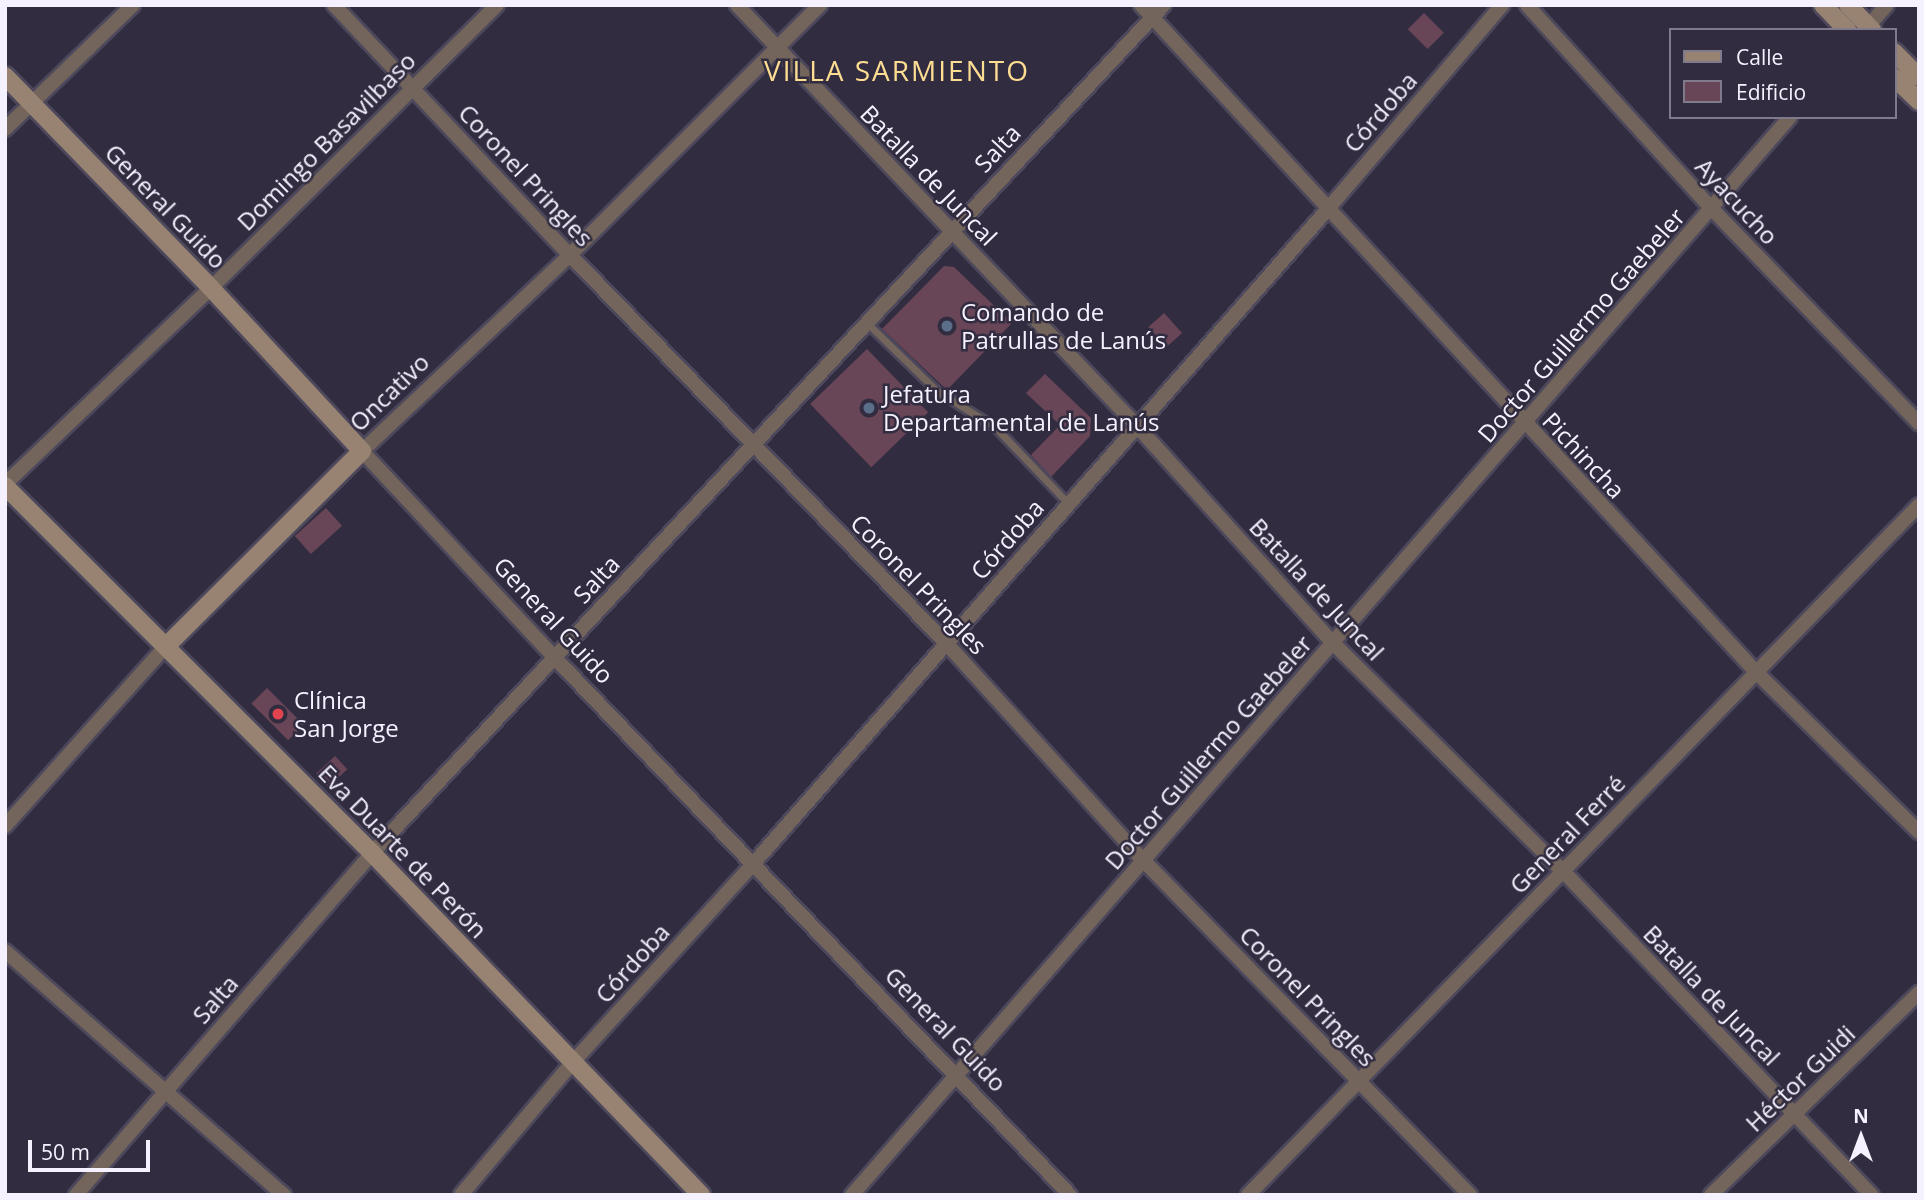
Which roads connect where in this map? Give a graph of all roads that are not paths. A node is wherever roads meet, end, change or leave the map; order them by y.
1 (132, 5) edge
2 (334, 5) edge
3 (497, 5) edge
4 (737, 5) edge
5 (820, 5) edge
6 (1141, 5) edge
7 (1164, 5) edge
8 (1502, 5) edge
9 (1527, 5) edge
10 (1823, 5) edge
11 (1848, 5) edge
12 (1887, 5) edge
13 (1152, 17) junction
14 (1845, 28) edge
15 (1867, 28) edge
16 (1869, 28) edge
17 (776, 48) junction
18 (1896, 54) edge
19 (5, 76) edge
20 (1919, 77) edge
21 (1896, 79) edge
22 (412, 88) junction
23 (1919, 101) edge
24 (32, 103) junction
25 (1788, 119) edge
26 (5, 129) edge
27 (1712, 209) junction
28 (1327, 210) junction
29 (951, 231) junction
30 (570, 255) junction
31 (211, 288) junction
32 (867, 323) junction
33 (1919, 423) edge
34 (1136, 425) junction
35 (1525, 425) junction
36 (753, 443) junction
37 (362, 451) junction
38 (5, 485) edge
39 (1068, 503) junction
40 (1919, 505) edge
41 (1332, 642) junction
42 (946, 643) junction
43 (167, 645) junction
44 (555, 657) junction
45 (1756, 673) junction
46 (5, 826) edge
47 (1919, 832) edge
48 (372, 853) junction
49 (1144, 861) junction
50 (753, 864) junction
51 (1563, 872) junction
52 (5, 951) edge
53 (1919, 993) edge
54 (572, 1063) junction
55 (957, 1076) junction
56 (1359, 1082) junction
57 (165, 1092) junction
58 (1796, 1115) junction
59 (76, 1195) edge
60 (284, 1195) edge
61 (461, 1195) edge
62 (701, 1195) edge
63 (852, 1195) edge
64 (1070, 1195) edge
65 (1248, 1195) edge
66 (1470, 1195) edge
67 (1711, 1195) edge
68 (1872, 1195) edge

1 - 24 street
2 - 22 street, Coronel Pringles
3 - 22 street, Domingo Basavilbaso
4 - 17 street, Batalla de Juncal
5 - 17 street, Oncativo
6 - 13 street, Pichincha
7 - 13 street, Salta
8 - 28 street, Córdoba
9 - 27 street, Ayacucho
10 - 14 main road
11 - 15 main road
12 - 16 street
13 - 28 street, Pichincha
13 - 29 street, Salta
17 - 29 street, Batalla de Juncal
17 - 30 street, Oncativo
18 - 20 main road
19 - 24 main road, General Guido
21 - 23 main road
22 - 30 street, Coronel Pringles
22 - 31 street, Domingo Basavilbaso
24 - 26 street
24 - 31 main road, General Guido
25 - 27 street, Doctor Guillermo Gaebeler
27 - 33 street, Ayacucho
27 - 35 street, Doctor Guillermo Gaebeler
28 - 34 street, Córdoba
28 - 35 street, Pichincha
29 - 32 street, Salta
29 - 34 street, Batalla de Juncal
30 - 36 street, Coronel Pringles
30 - 37 street, Oncativo
31 - 37 main road, General Guido
31 - 38 street, Domingo Basavilbaso
32 - 36 street, Salta
32 - 39 lane
34 - 39 street, Córdoba
34 - 41 street, Batalla de Juncal
35 - 41 street, Doctor Guillermo Gaebeler
35 - 45 street, Pichincha
36 - 42 street, Coronel Pringles
36 - 44 street, Salta
37 - 43 main road, Oncativo
37 - 44 street, General Guido
38 - 43 main road, Eva Duarte de Perón
39 - 42 street, Córdoba
40 - 45 street, General Ferré
41 - 49 street, Doctor Guillermo Gaebeler
41 - 51 street, Batalla de Juncal
42 - 49 street, Coronel Pringles
42 - 50 street, Córdoba
43 - 46 street, Oncativo
43 - 48 main road, Eva Duarte de Perón
44 - 48 street, Salta
44 - 50 street, General Guido
45 - 47 street, Pichincha
45 - 51 street, General Ferré
48 - 54 main road, Eva Duarte de Perón
48 - 57 street, Salta
49 - 55 street, Doctor Guillermo Gaebeler
49 - 56 street, Coronel Pringles
50 - 54 street, Córdoba
50 - 55 street, General Guido
51 - 56 street, General Ferré
51 - 58 street, Batalla de Juncal
52 - 57 street
53 - 58 street, Héctor Guidi
54 - 61 street, Córdoba
54 - 62 main road, Eva Duarte de Perón
55 - 63 street, Doctor Guillermo Gaebeler
55 - 64 street, General Guido
56 - 65 street, General Ferré
56 - 66 street, Coronel Pringles
57 - 59 street, Salta
57 - 60 street
58 - 67 street, Héctor Guidi
58 - 68 street, Batalla de Juncal

